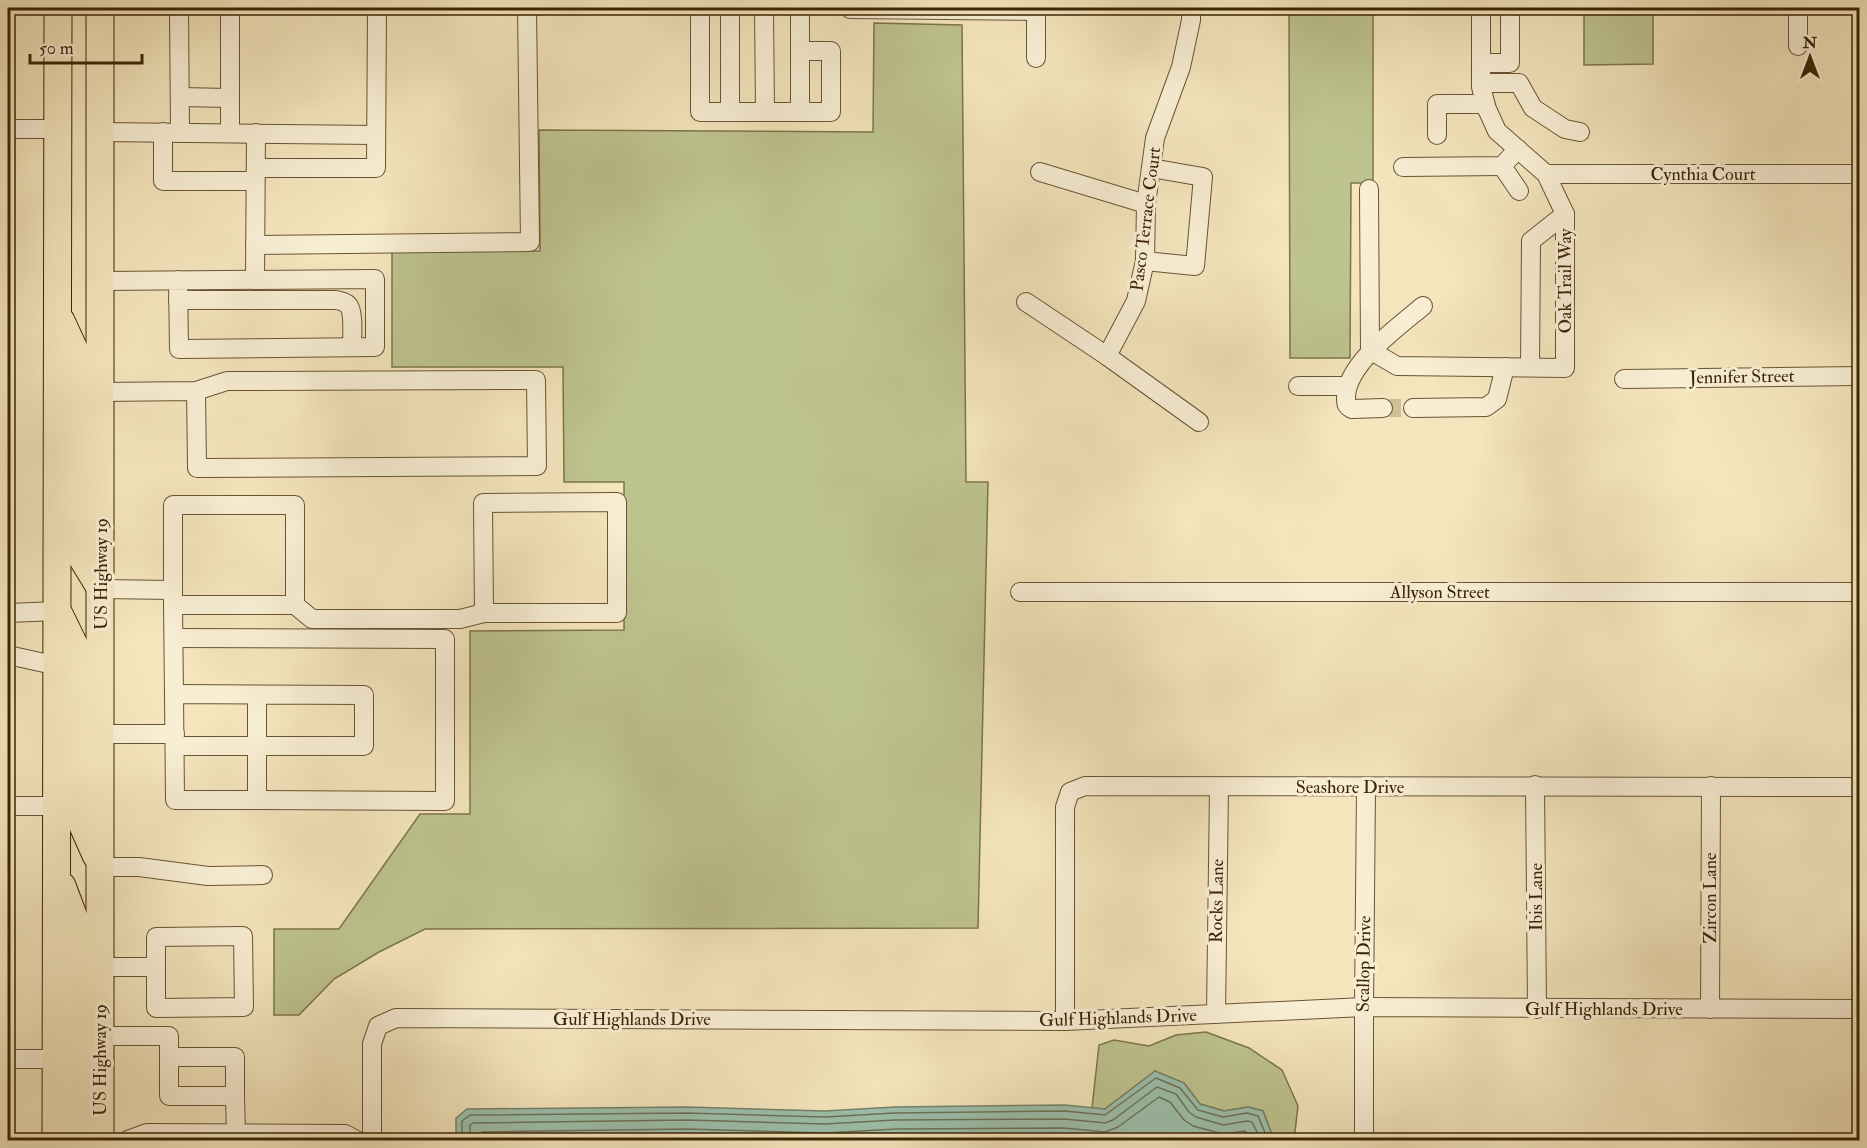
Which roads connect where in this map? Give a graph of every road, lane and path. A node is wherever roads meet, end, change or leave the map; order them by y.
1 (58, 8) edge
2 (100, 8) edge
3 (180, 8) edge
4 (230, 8) edge
5 (377, 8) edge
6 (527, 8) edge
7 (700, 8) edge
8 (730, 8) edge
9 (764, 8) edge
10 (800, 8) edge
11 (850, 8) edge
12 (1191, 8) edge
13 (1481, 8) edge
14 (1510, 8) edge
15 (1798, 8) edge
16 (1036, 9) edge
17 (1798, 46) dead end
18 (800, 51) junction
19 (1036, 58) dead end
20 (1481, 63) junction
21 (1481, 83) junction
22 (180, 98) junction
23 (230, 98) junction
24 (1485, 104) junction
25 (730, 112) junction
26 (765, 112) junction
27 (800, 112) junction
28 (8, 129) edge
29 (58, 129) junction
30 (100, 132) junction
31 (1580, 132) dead end
32 (172, 133) junction
33 (230, 133) junction
34 (256, 133) junction
35 (376, 135) junction
36 (1437, 135) dead end
37 (1518, 149) junction
38 (1502, 166) junction
39 (1403, 167) dead end
40 (1151, 168) junction
41 (1040, 172) dead end
42 (1546, 174) junction
43 (1860, 174) edge
44 (256, 175) junction
45 (1369, 189) dead end
46 (1520, 191) dead end
47 (1146, 204) junction
48 (1565, 214) junction
49 (255, 245) junction
50 (1145, 261) junction
51 (178, 280) junction
52 (255, 280) junction
53 (100, 281) junction
54 (178, 300) junction
55 (1026, 302) dead end
56 (1423, 306) dead end
57 (58, 314) junction
58 (352, 347) junction
59 (1370, 350) junction
60 (1107, 356) junction
61 (1505, 367) junction
62 (1530, 368) junction
63 (1860, 376) edge
64 (1624, 379) dead end
65 (1298, 386) dead end
66 (1346, 386) junction
67 (196, 391) junction
68 (101, 392) junction
69 (1383, 408) tunnel mouth
70 (1413, 408) tunnel mouth
71 (1199, 422) dead end
72 (101, 589) junction
73 (1020, 592) dead end
74 (1860, 592) edge
75 (173, 597) junction
76 (295, 605) junction
77 (57, 610) junction
78 (8, 613) edge
79 (484, 613) junction
80 (174, 638) junction
81 (8, 655) edge
82 (58, 666) junction
83 (174, 694) junction
84 (257, 695) junction
85 (99, 734) junction
86 (175, 740) junction
87 (257, 746) junction
88 (1535, 785) junction
89 (1711, 786) junction
90 (1860, 787) edge
91 (1219, 788) junction
92 (1366, 788) junction
93 (257, 800) junction
94 (8, 806) edge
95 (56, 806) junction
96 (101, 867) junction
97 (56, 871) junction
98 (263, 875) dead end
99 (100, 967) junction
100 (156, 967) junction
101 (1364, 1007) junction
102 (1537, 1009) junction
103 (1710, 1009) junction
104 (1860, 1009) edge
105 (1215, 1014) junction
106 (1065, 1021) junction
107 (100, 1036) junction
108 (169, 1057) junction
109 (8, 1059) edge
110 (56, 1059) junction
111 (235, 1096) junction
112 (236, 1133) junction
113 (56, 1140) edge
114 (86, 1140) edge
115 (100, 1140) edge
116 (128, 1140) edge
117 (356, 1140) edge
118 (372, 1140) edge
119 (1364, 1140) edge

1 - 29 highway
2 - 30 highway, US Highway 19
3 - 22 street
4 - 23 street
5 - 35 street
6 - 49 street
7 - 25 street
8 - 25 street
9 - 26 street
10 - 18 street
11 - 16 street
12 - 40 street, Pasco Terrace Court
13 - 20 street, Oak Trail Way
14 - 20 street
15 - 17 street
16 - 19 street
18 - 27 street
18 - 27 street
20 - 21 street, Oak Trail Way
21 - 24 street, Oak Trail Way
21 - 31 street
22 - 23 street
22 - 32 street
23 - 33 street
24 - 36 street
24 - 37 street, Oak Trail Way
25 - 26 street
26 - 27 street
28 - 29 street
29 - 57 highway
30 - 32 street
30 - 53 highway, US Highway 19
32 - 33 street
32 - 44 street
33 - 34 street
34 - 35 street
34 - 44 street
35 - 44 street
37 - 38 street
37 - 42 street, Oak Trail Way
38 - 39 street
38 - 46 street
40 - 47 street, Pasco Terrace Court
40 - 50 street
41 - 47 street
42 - 43 street, Cynthia Court
42 - 48 street, Oak Trail Way
44 - 49 street
45 - 59 street
47 - 50 street, Pasco Terrace Court
48 - 62 street
48 - 62 street, Oak Trail Way
49 - 52 street
50 - 60 street, Pasco Terrace Court
51 - 52 street
51 - 53 street
51 - 54 street
52 - 58 street
53 - 68 highway, US Highway 19
54 - 58 street
54 - 58 street
55 - 60 street
56 - 59 street
57 - 72 highway
57 - 77 highway
59 - 61 street
59 - 66 street
60 - 71 street
61 - 62 street
61 - 70 street
63 - 64 street, Jennifer Street
65 - 66 street
66 - 69 street
67 - 67 street
67 - 68 street
68 - 72 highway, US Highway 19
72 - 75 street
72 - 85 highway, US Highway 19
73 - 74 street, Allyson Street
75 - 76 street
75 - 76 street
75 - 80 street
76 - 79 street
77 - 78 street
77 - 82 highway
77 - 96 highway
79 - 79 street
80 - 83 street
80 - 93 street
81 - 82 street
82 - 95 highway
83 - 84 street
83 - 86 street
84 - 87 street
84 - 87 street
85 - 86 street
85 - 96 highway, US Highway 19
86 - 87 street
86 - 93 street
87 - 93 street
88 - 89 street, Seashore Drive
88 - 92 street, Seashore Drive
88 - 102 street, Ibis Lane
89 - 90 street, Seashore Drive
89 - 103 street, Zircon Lane
91 - 92 street, Seashore Drive
91 - 105 street, Rocks Lane
91 - 106 street, Seashore Drive
92 - 101 street, Scallop Drive
94 - 95 street
95 - 97 highway
96 - 98 street
96 - 99 highway, US Highway 19
97 - 110 highway
97 - 114 highway
99 - 100 street
99 - 107 highway, US Highway 19
100 - 100 street
101 - 102 street, Gulf Highlands Drive
101 - 105 street, Gulf Highlands Drive
101 - 119 street, Scallop Drive
102 - 103 street, Gulf Highlands Drive
103 - 104 street, Gulf Highlands Drive
105 - 106 street, Gulf Highlands Drive
106 - 118 street, Gulf Highlands Drive
107 - 108 street
107 - 115 highway, US Highway 19
108 - 111 street
108 - 111 street
109 - 110 street
110 - 113 highway
111 - 112 street
112 - 116 street
112 - 117 street

